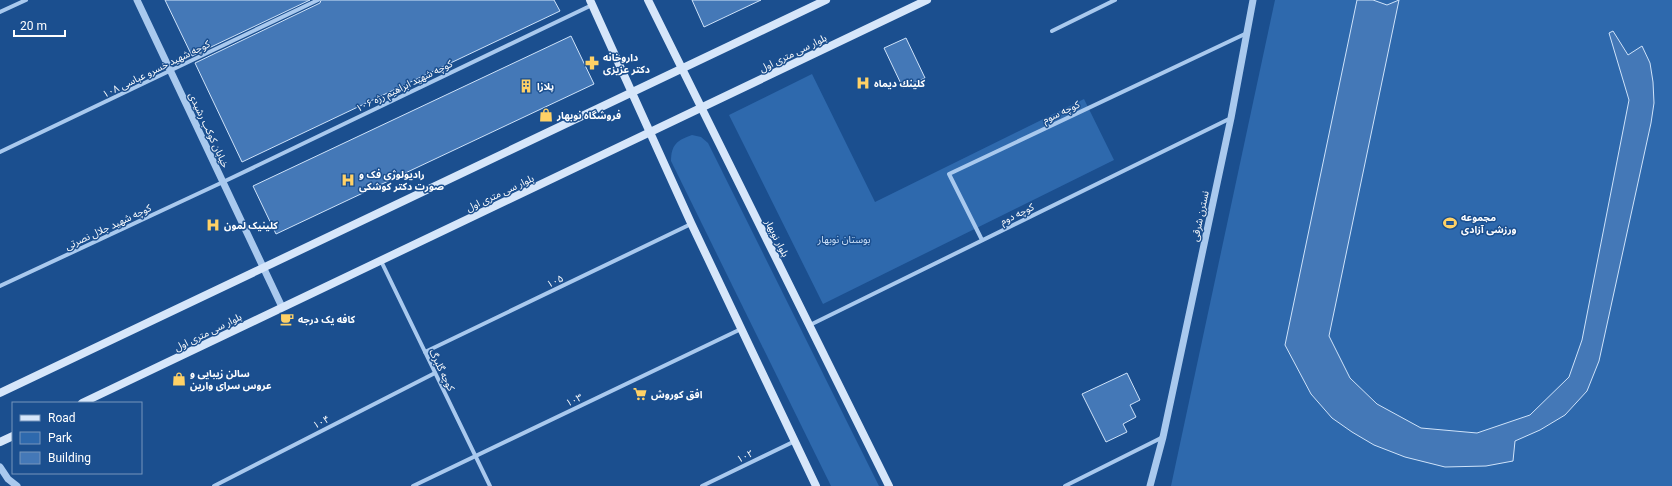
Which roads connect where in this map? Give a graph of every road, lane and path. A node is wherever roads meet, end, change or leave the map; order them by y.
1 (26, 0) edge
2 (137, 0) edge
3 (318, 0) edge
4 (648, 0) edge
5 (826, 0) edge
6 (927, 0) edge
7 (1115, 0) edge
8 (1253, 0) edge
9 (591, 2) edge
10 (0, 12) edge
11 (1052, 31) dead end
12 (1247, 33) junction
13 (681, 69) junction
14 (170, 70) junction
15 (632, 92) junction
16 (701, 108) junction
17 (1231, 118) junction
18 (650, 132) junction
19 (0, 152) edge
20 (223, 182) junction
21 (691, 223) junction
22 (982, 240) junction
23 (380, 260) junction
24 (264, 268) junction
25 (0, 286) edge
26 (282, 307) junction
27 (810, 325) junction
28 (742, 329) junction
29 (425, 352) junction
30 (435, 373) junction
31 (0, 393) edge
32 (84, 402) edge
33 (12, 437) edge
34 (1163, 437) junction
35 (795, 441) junction
36 (0, 443) edge
37 (475, 456) junction
38 (0, 467) edge
39 (17, 486) edge
40 (214, 486) edge
41 (413, 486) edge
42 (490, 486) edge
43 (702, 486) edge
44 (816, 486) edge
45 (888, 486) edge
46 (1065, 486) edge
47 (1150, 486) edge

1 - 10 street
2 - 14 street, خیابان کوکب رشیدی
3 - 14 street, کوچه شهید خسرو عباسی ۱۰۸
4 - 13 main road, بلوار نوبهار
5 - 13 main road
6 - 16 main road, بلوار سی متری اول
7 - 11 street
8 - 12 street, نسترن شرقی
9 - 15 main road
9 - 20 street, کوچه شهید ابراهیم رژه ۱۰۶
12 - 17 street, نسترن شرقی
12 - 22 street, کوچه سوم
13 - 15 main road
13 - 16 main road, بلوار نوبهار
14 - 19 street, کوچه شهید خسرو عباسی ۱۰۸
14 - 20 street, خیابان کوکب رشیدی
15 - 18 main road
15 - 24 main road
16 - 18 main road, بلوار سی متری اول
16 - 27 main road, بلوار نوبهار
17 - 22 street, کوچه دوم
17 - 34 street, نسترن شرقی
18 - 21 main road
18 - 23 main road, بلوار سی متری اول
20 - 24 street, خیابان کوکب رشیدی
20 - 25 street, کوچه شهید جلال نصرتی
21 - 28 main road
21 - 29 street, ۱۰۵
22 - 27 street, کوچه دوم
23 - 26 main road, بلوار سی متری اول
23 - 29 street, کوچه گلبرگ
24 - 26 street, خیابان کوکب رشیدی
24 - 31 main road
26 - 32 main road, بلوار سی متری اول
27 - 45 main road, بلوار نوبهار
28 - 35 main road
28 - 37 street, ۱۰۳
29 - 30 street, کوچه گلبرگ
30 - 37 street, کوچه گلبرگ
30 - 40 street, ۱۰۴
33 - 36 main road
34 - 46 street
34 - 47 street, نسترن شرقی
35 - 43 street, ۱۰۲
35 - 44 main road
37 - 41 street, ۱۰۳
37 - 42 street, کوچه گلبرگ
38 - 39 street

